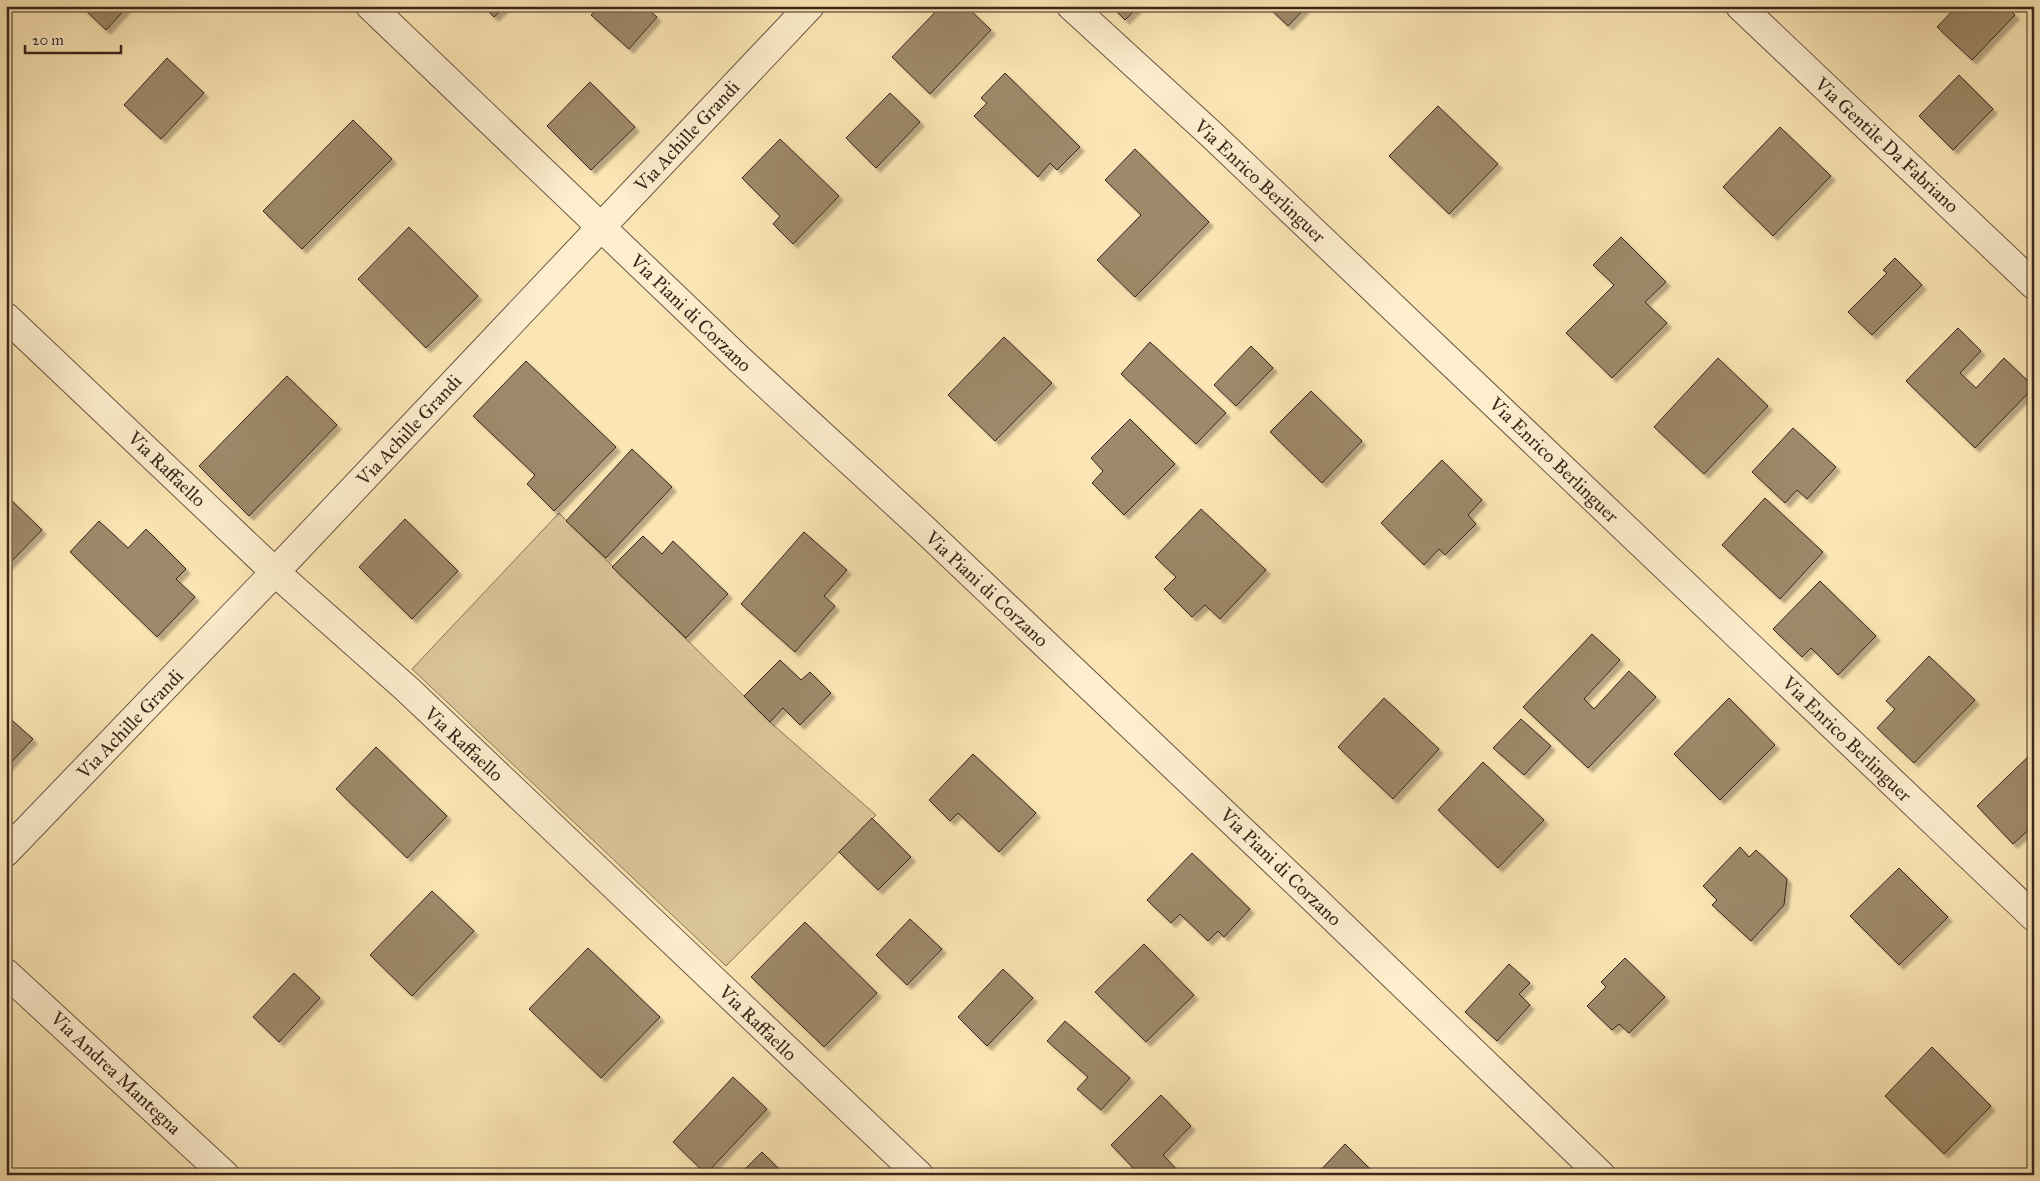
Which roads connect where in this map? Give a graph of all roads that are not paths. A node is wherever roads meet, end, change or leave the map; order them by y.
1 (370, 6) edge
2 (810, 6) edge
3 (1071, 6) edge
4 (1740, 6) edge
5 (601, 227) junction
6 (2034, 285) edge
7 (6, 317) edge
8 (276, 572) junction
9 (6, 852) edge
10 (2034, 917) edge
11 (6, 973) edge
12 (1596, 1173) edge
13 (225, 1175) edge
14 (919, 1175) edge

1 - 5 street, Via Piani di Corzano
2 - 5 street, Via Achille Grandi
3 - 10 street, Via Enrico Berlinguer
4 - 6 street, Via Gentile Da Fabriano
5 - 8 street, Via Achille Grandi
5 - 12 street, Via Piani di Corzano
7 - 8 street, Via Raffaello
8 - 9 street, Via Achille Grandi
8 - 14 street, Via Raffaello
11 - 13 street, Via Andrea Mantegna

